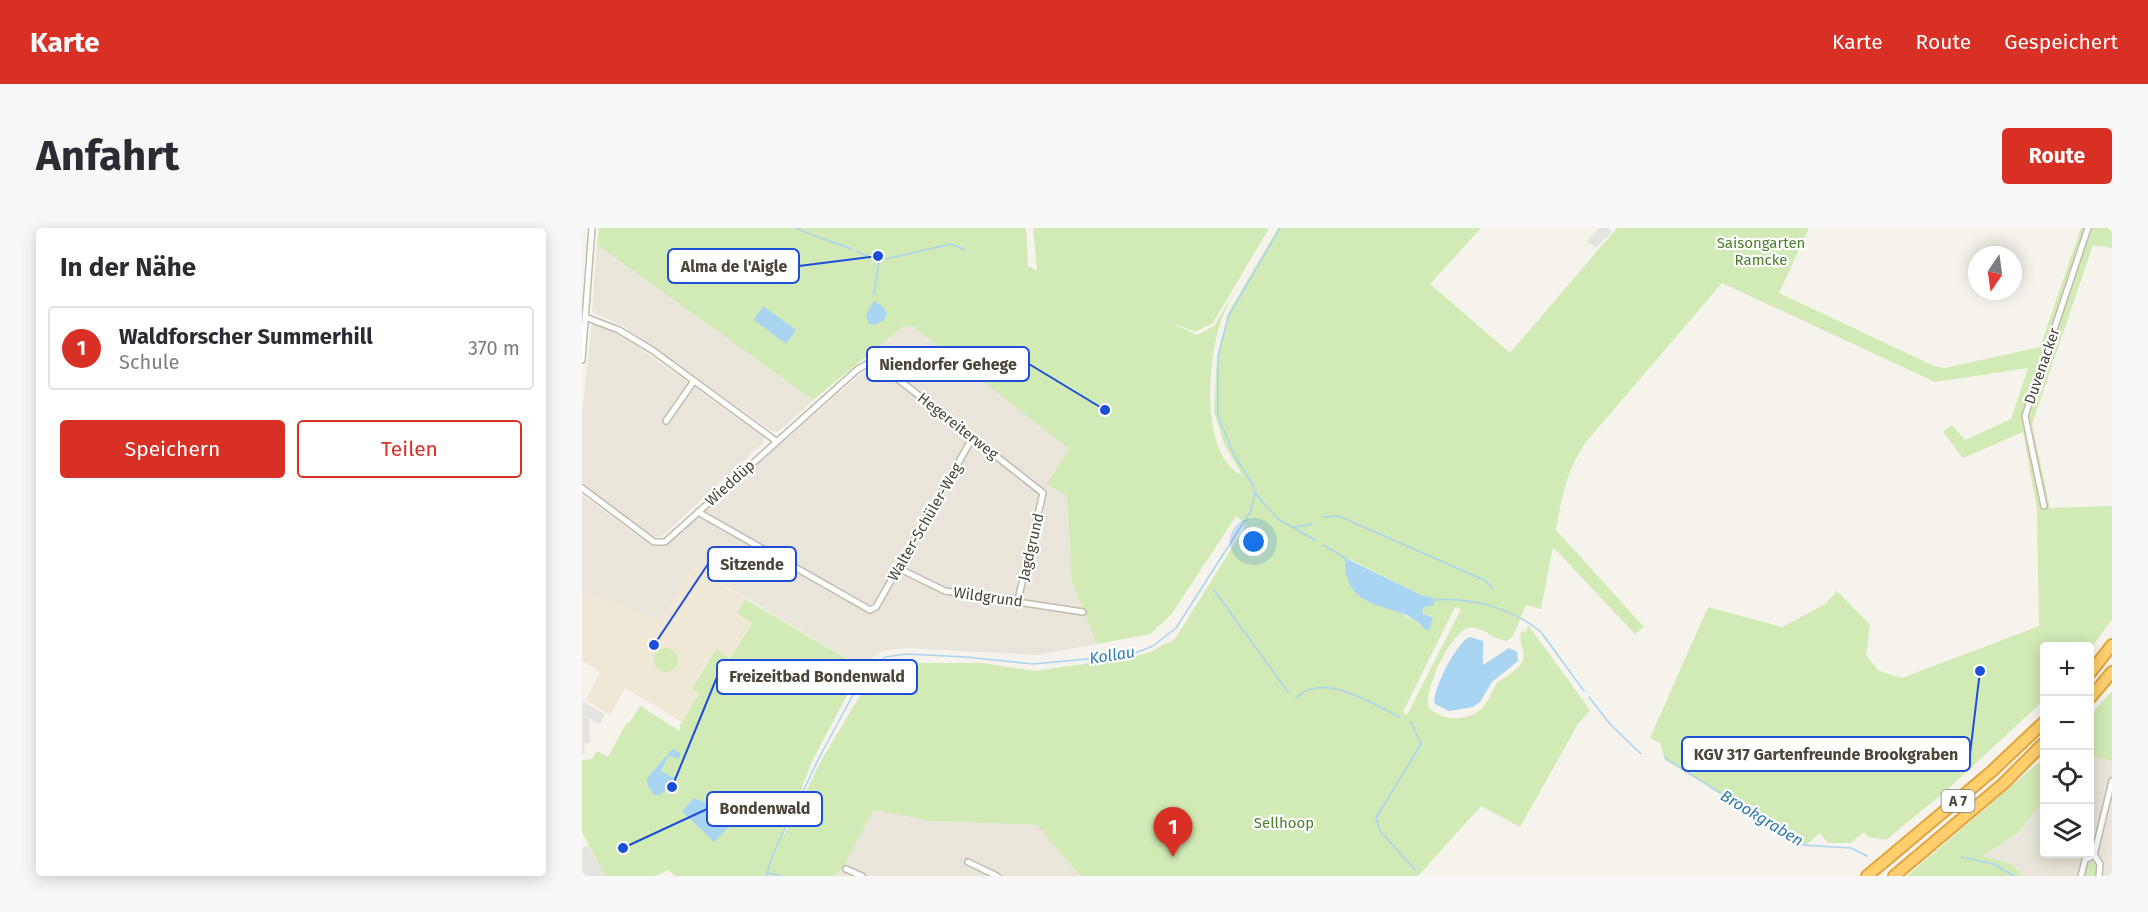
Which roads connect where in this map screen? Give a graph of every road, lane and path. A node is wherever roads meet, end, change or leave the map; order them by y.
1 (592, 228) edge
2 (2088, 228) edge
3 (582, 274) edge
4 (589, 276) junction
5 (585, 317) junction
6 (582, 360) edge
7 (871, 362) joint
8 (694, 381) junction
9 (666, 421) dead end
10 (973, 437) junction
11 (776, 441) junction
12 (582, 489) edge
13 (1043, 493) joint
14 (2044, 507) dead end
15 (698, 512) junction
16 (898, 568) junction
17 (1018, 600) junction
18 (1083, 612) dead end
19 (2112, 640) edge
20 (2109, 648) edge
21 (2094, 668) edge
22 (2112, 672) edge
23 (2092, 696) edge
24 (2040, 726) edge
25 (2040, 748) edge
26 (2112, 781) edge
27 (2094, 855) joint
28 (2089, 858) edge
29 (968, 862) dead end
30 (846, 869) dead end
31 (862, 876) edge
32 (997, 876) edge
33 (1867, 876) edge
34 (1894, 876) edge
35 (2080, 876) edge
36 (2099, 876) edge

1 - 4 street
2 - 14 street, Duvenacker
3 - 4 street
4 - 5 street
5 - 6 street
5 - 8 street
7 - 10 street, Hegereiterweg
7 - 11 street, Wieddüp
8 - 9 street
8 - 11 street
10 - 13 street, Hegereiterweg
10 - 16 street, Walter-Schüler-Weg
11 - 15 street, Wieddüp
12 - 15 street, Wieddüp
13 - 17 street, Jagdgrund
15 - 16 street, Walter-Schüler-Weg
16 - 17 street, Wildgrund
17 - 18 street, Wildgrund
19 - 20 highway
20 - 21 highway
22 - 23 highway
24 - 33 highway, A 7
25 - 34 highway, A 7
26 - 27 street
27 - 36 street
28 - 35 street
29 - 32 street
30 - 31 street

